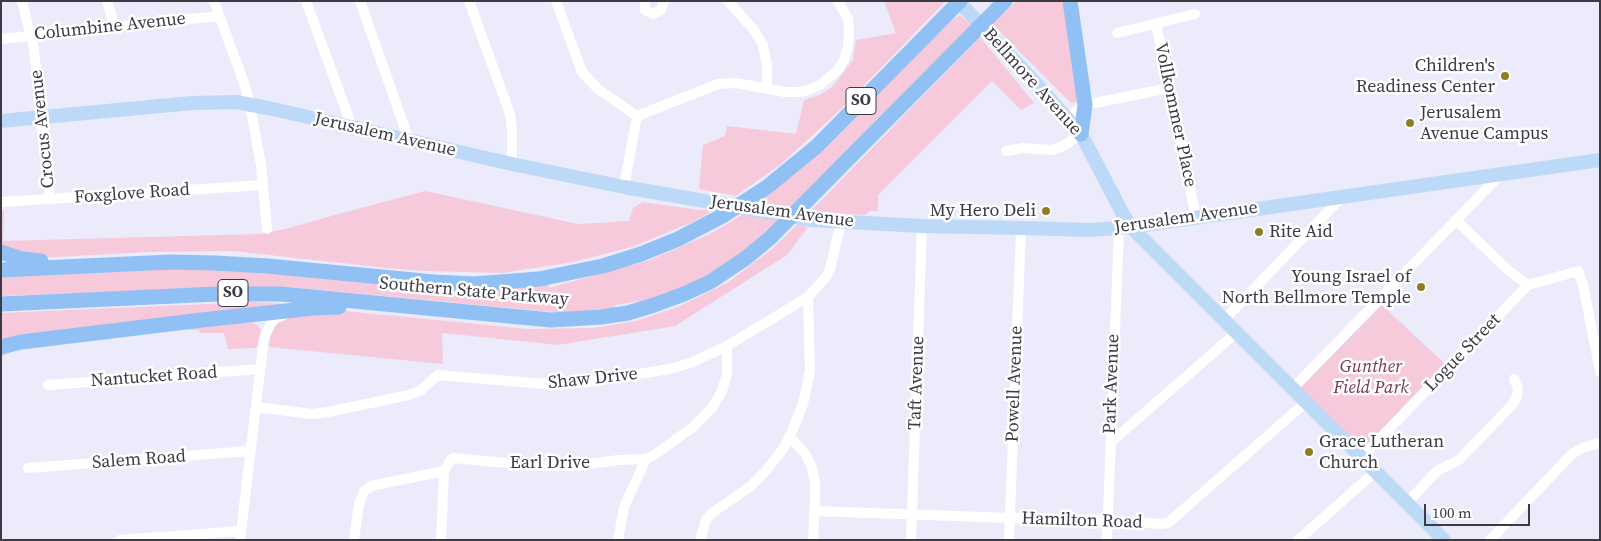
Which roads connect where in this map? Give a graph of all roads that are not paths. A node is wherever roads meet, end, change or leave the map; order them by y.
1 (22, 1) edge
2 (107, 1) edge
3 (214, 1) edge
4 (306, 1) edge
5 (360, 1) edge
6 (469, 1) edge
7 (556, 1) edge
8 (645, 1) edge
9 (664, 1) edge
10 (728, 1) edge
11 (838, 1) edge
12 (959, 1) edge
13 (1005, 1) edge
14 (1070, 1) edge
15 (1195, 14) dead end
16 (219, 16) junction
17 (1156, 24) junction
18 (115, 26) junction
19 (1117, 33) dead end
20 (30, 36) junction
21 (1, 39) edge
22 (766, 88) junction
23 (1169, 88) junction
24 (250, 105) junction
25 (1085, 105) junction
26 (637, 116) junction
27 (41, 117) junction
28 (1067, 118) junction
29 (1, 121) edge
30 (352, 127) junction
31 (1081, 134) junction
32 (409, 140) junction
33 (1006, 151) dead end
34 (1600, 160) edge
35 (512, 164) junction
36 (1502, 173) junction
37 (264, 185) junction
38 (624, 187) junction
39 (1343, 196) junction
40 (50, 199) junction
41 (1, 202) edge
42 (1196, 216) junction
43 (1456, 220) junction
44 (841, 222) junction
45 (922, 226) junction
46 (1125, 227) junction
47 (1021, 228) junction
48 (267, 229) dead end
49 (1, 252) edge
50 (170, 262) junction
51 (1, 270) edge
52 (1528, 285) junction
53 (808, 297) junction
54 (1, 304) edge
55 (793, 306) junction
56 (302, 309) junction
57 (463, 311) junction
58 (225, 318) junction
59 (809, 321) junction
60 (1224, 321) junction
61 (1236, 333) junction
62 (264, 338) junction
63 (727, 346) junction
64 (1, 348) edge
65 (260, 369) junction
66 (1600, 371) edge
67 (1514, 379) dead end
68 (48, 385) dead end
69 (1292, 389) junction
70 (1305, 402) junction
71 (256, 406) junction
72 (790, 437) junction
73 (1110, 443) junction
74 (1600, 443) edge
75 (250, 451) junction
76 (1361, 458) junction
77 (646, 459) junction
78 (28, 468) dead end
79 (444, 471) junction
80 (1375, 472) junction
81 (1407, 503) junction
82 (814, 511) junction
83 (912, 515) junction
84 (1010, 518) junction
85 (1107, 520) junction
86 (240, 535) edge
87 (120, 540) edge
88 (354, 540) edge
89 (441, 540) edge
90 (618, 540) edge
91 (700, 540) edge
92 (813, 540) edge
93 (911, 540) edge
94 (1009, 540) edge
95 (1107, 540) edge
96 (1298, 540) edge
97 (1444, 540) edge
98 (1490, 540) edge

1 - 20 street, Crocus Avenue
2 - 18 street
3 - 16 street
4 - 30 street
5 - 32 street
6 - 35 street
7 - 26 street
8 - 9 street
10 - 22 street
11 - 22 street
12 - 28 main road, Bellmore Avenue
12 - 50 highway, Southern State Parkway / SO
13 - 57 highway, Southern State Parkway / SO
14 - 25 highway
15 - 17 street
16 - 18 street, Columbine Avenue
16 - 24 street
17 - 19 street, Vollkommer Place
17 - 23 street, Vollkommer Place
18 - 20 street, Columbine Avenue
20 - 21 street, Columbine Avenue
20 - 27 street, Crocus Avenue
22 - 26 street
23 - 25 street
23 - 42 street, Vollkommer Place
24 - 27 main road, Jerusalem Avenue
24 - 30 main road, Jerusalem Avenue
24 - 37 street
25 - 28 street
25 - 31 highway
26 - 38 street
27 - 29 main road, Jerusalem Avenue
27 - 40 street, Crocus Avenue
28 - 31 main road, Bellmore Avenue
30 - 32 main road, Jerusalem Avenue
31 - 33 street
31 - 46 main road, Bellmore Avenue
32 - 35 main road, Jerusalem Avenue
34 - 36 main road, Jerusalem Avenue
35 - 38 main road, Jerusalem Avenue
36 - 39 main road, Jerusalem Avenue
36 - 43 street
37 - 40 street, Foxglove Road
37 - 48 street
38 - 44 main road, Jerusalem Avenue
39 - 42 main road, Jerusalem Avenue
39 - 60 street
40 - 41 street, Foxglove Road
42 - 46 main road, Jerusalem Avenue
43 - 52 street
43 - 69 street
44 - 45 main road, Jerusalem Avenue
44 - 53 street, Shaw Drive
45 - 47 main road, Jerusalem Avenue
45 - 83 street, Taft Avenue
46 - 47 main road, Jerusalem Avenue
46 - 60 main road, Bellmore Avenue
46 - 73 street, Park Avenue
47 - 84 street, Powell Avenue
49 - 50 highway
50 - 51 highway, Southern State Parkway / SO
52 - 66 street
52 - 76 street, Logue Street
53 - 55 street, Shaw Drive
53 - 59 street
54 - 57 highway, Southern State Parkway / SO
55 - 59 street
55 - 63 street, Shaw Drive
56 - 57 highway
56 - 58 highway
56 - 62 street
58 - 62 street
58 - 64 highway
59 - 72 street
60 - 61 main road, Bellmore Avenue
61 - 69 main road, Bellmore Avenue
61 - 73 street
62 - 65 street
63 - 71 street, Shaw Drive
63 - 77 street
65 - 68 street, Nantucket Road
65 - 71 street
67 - 81 street
69 - 70 main road, Bellmore Avenue
70 - 76 main road, Bellmore Avenue
70 - 85 street, Hamilton Road
71 - 75 street
72 - 82 street
72 - 91 street
73 - 85 street, Park Avenue
74 - 98 street
75 - 78 street, Salem Road
75 - 86 street
76 - 80 main road, Bellmore Avenue
77 - 79 street, Earl Drive
77 - 90 street
79 - 88 street, Earl Drive
79 - 89 street
80 - 81 main road, Bellmore Avenue
80 - 96 street
81 - 97 main road, Bellmore Avenue
82 - 83 street, Hamilton Road
82 - 92 street
83 - 84 street, Hamilton Road
83 - 93 street, Taft Avenue
84 - 85 street, Hamilton Road
84 - 94 street, Powell Avenue
85 - 95 street, Park Avenue
86 - 87 street

